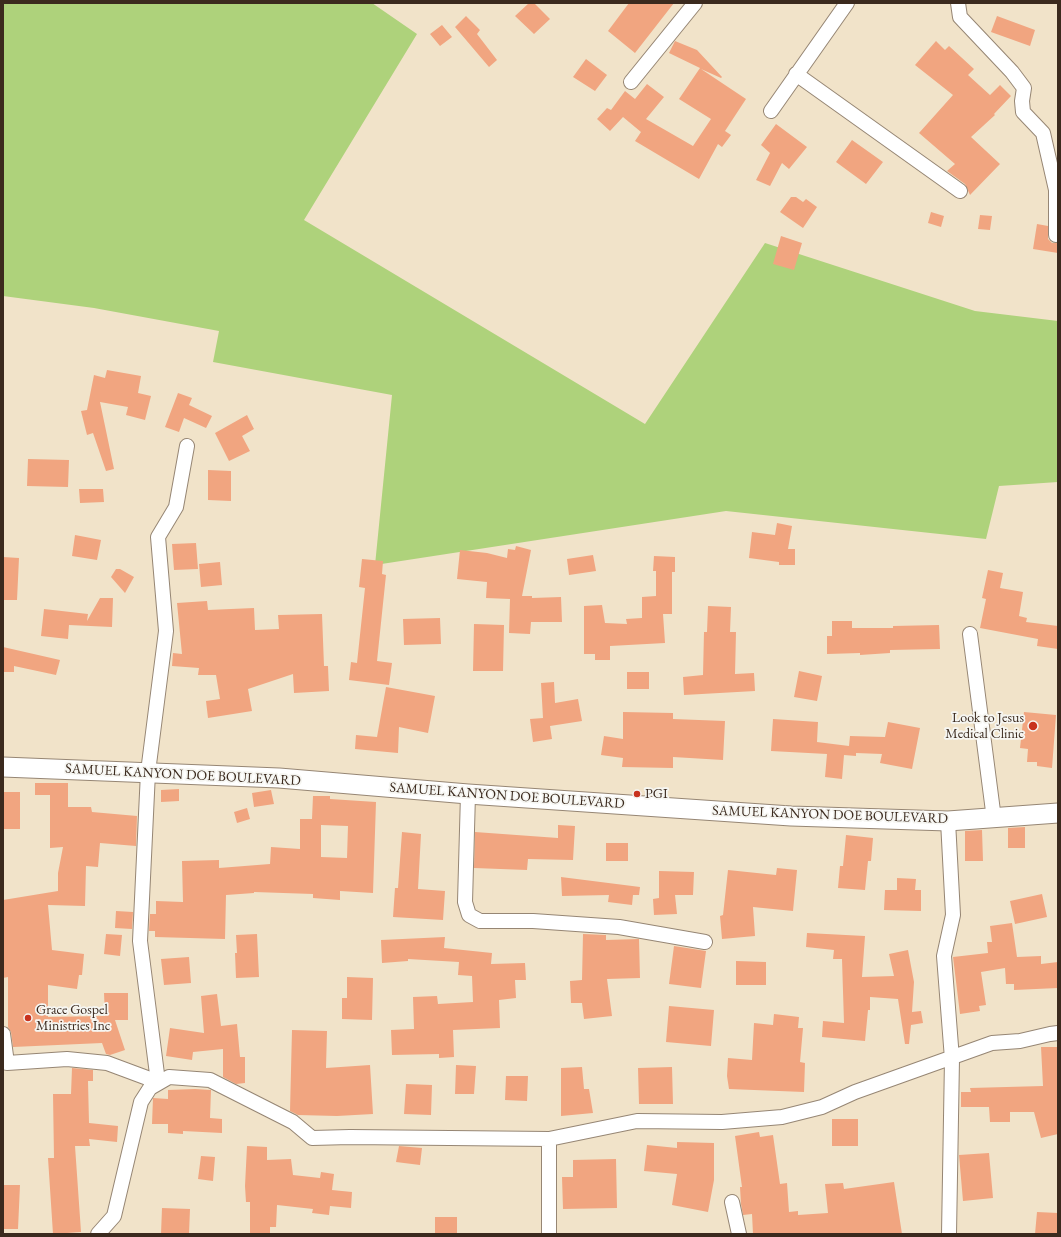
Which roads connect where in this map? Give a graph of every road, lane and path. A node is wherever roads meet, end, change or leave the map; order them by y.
1 (695, 3) edge
2 (847, 3) edge
3 (958, 3) edge
4 (796, 74) junction
5 (631, 82) dead end
6 (771, 111) dead end
7 (960, 191) dead end
8 (1056, 235) dead end
9 (187, 446) dead end
10 (970, 634) dead end
11 (3, 767) edge
12 (148, 772) junction
13 (468, 794) junction
14 (1058, 813) edge
15 (994, 819) junction
16 (948, 821) junction
17 (705, 942) dead end
18 (3, 1034) edge
19 (1058, 1034) edge
20 (952, 1059) junction
21 (5, 1064) edge
22 (158, 1082) junction
23 (549, 1139) junction
24 (732, 1202) dead end
25 (100, 1234) edge
26 (549, 1234) edge
27 (739, 1234) edge
28 (949, 1234) edge

1 - 5 street
2 - 4 street
3 - 8 street
4 - 6 street
4 - 7 street
9 - 12 street
10 - 15 street
11 - 12 street, SAMUEL KANYON DOE BOULEVARD
12 - 13 street, SAMUEL KANYON DOE BOULEVARD
12 - 22 street
13 - 16 street, SAMUEL KANYON DOE BOULEVARD
13 - 17 street
14 - 15 street, SAMUEL KANYON DOE BOULEVARD
15 - 16 street, SAMUEL KANYON DOE BOULEVARD
16 - 20 street
18 - 21 street
19 - 20 street
20 - 23 street
20 - 28 street
21 - 22 street
22 - 23 street
22 - 25 street
23 - 26 street
24 - 27 street

